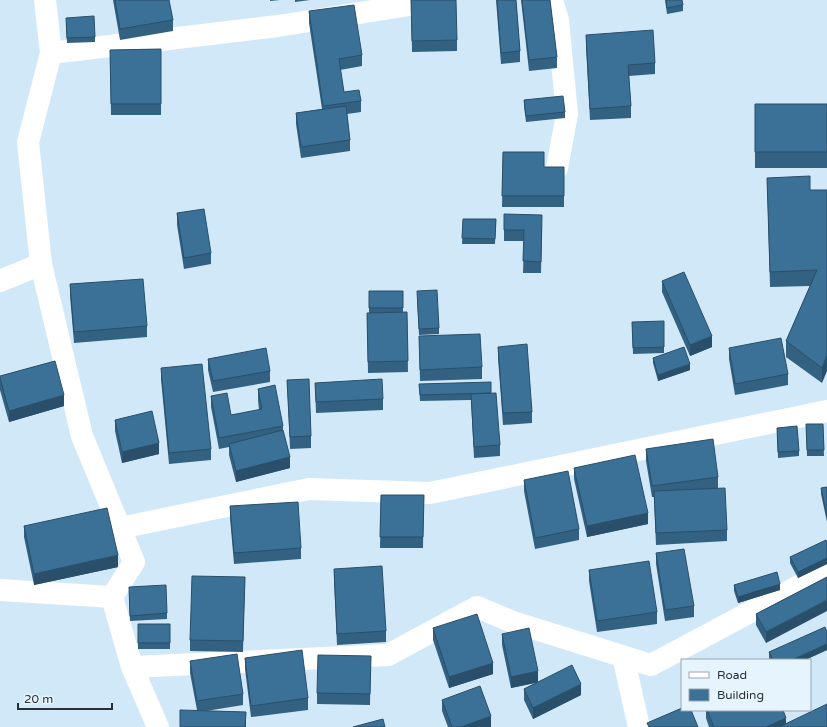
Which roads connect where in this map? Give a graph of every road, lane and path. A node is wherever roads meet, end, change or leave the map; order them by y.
1 (45, 0) edge
2 (441, 0) edge
3 (552, 0) edge
4 (51, 53) junction
5 (557, 168) edge
6 (41, 264) junction
7 (0, 282) edge
8 (827, 411) edge
9 (120, 528) junction
10 (827, 571) edge
11 (0, 590) edge
12 (112, 597) junction
13 (623, 656) junction
14 (132, 667) junction
15 (158, 727) edge
16 (639, 727) edge

1 - 4 street
2 - 4 street
3 - 5 street
4 - 6 street
6 - 7 street
6 - 9 street
8 - 9 street
9 - 12 street
10 - 13 street
11 - 12 street
12 - 14 street
13 - 14 street
13 - 16 street
14 - 15 street

